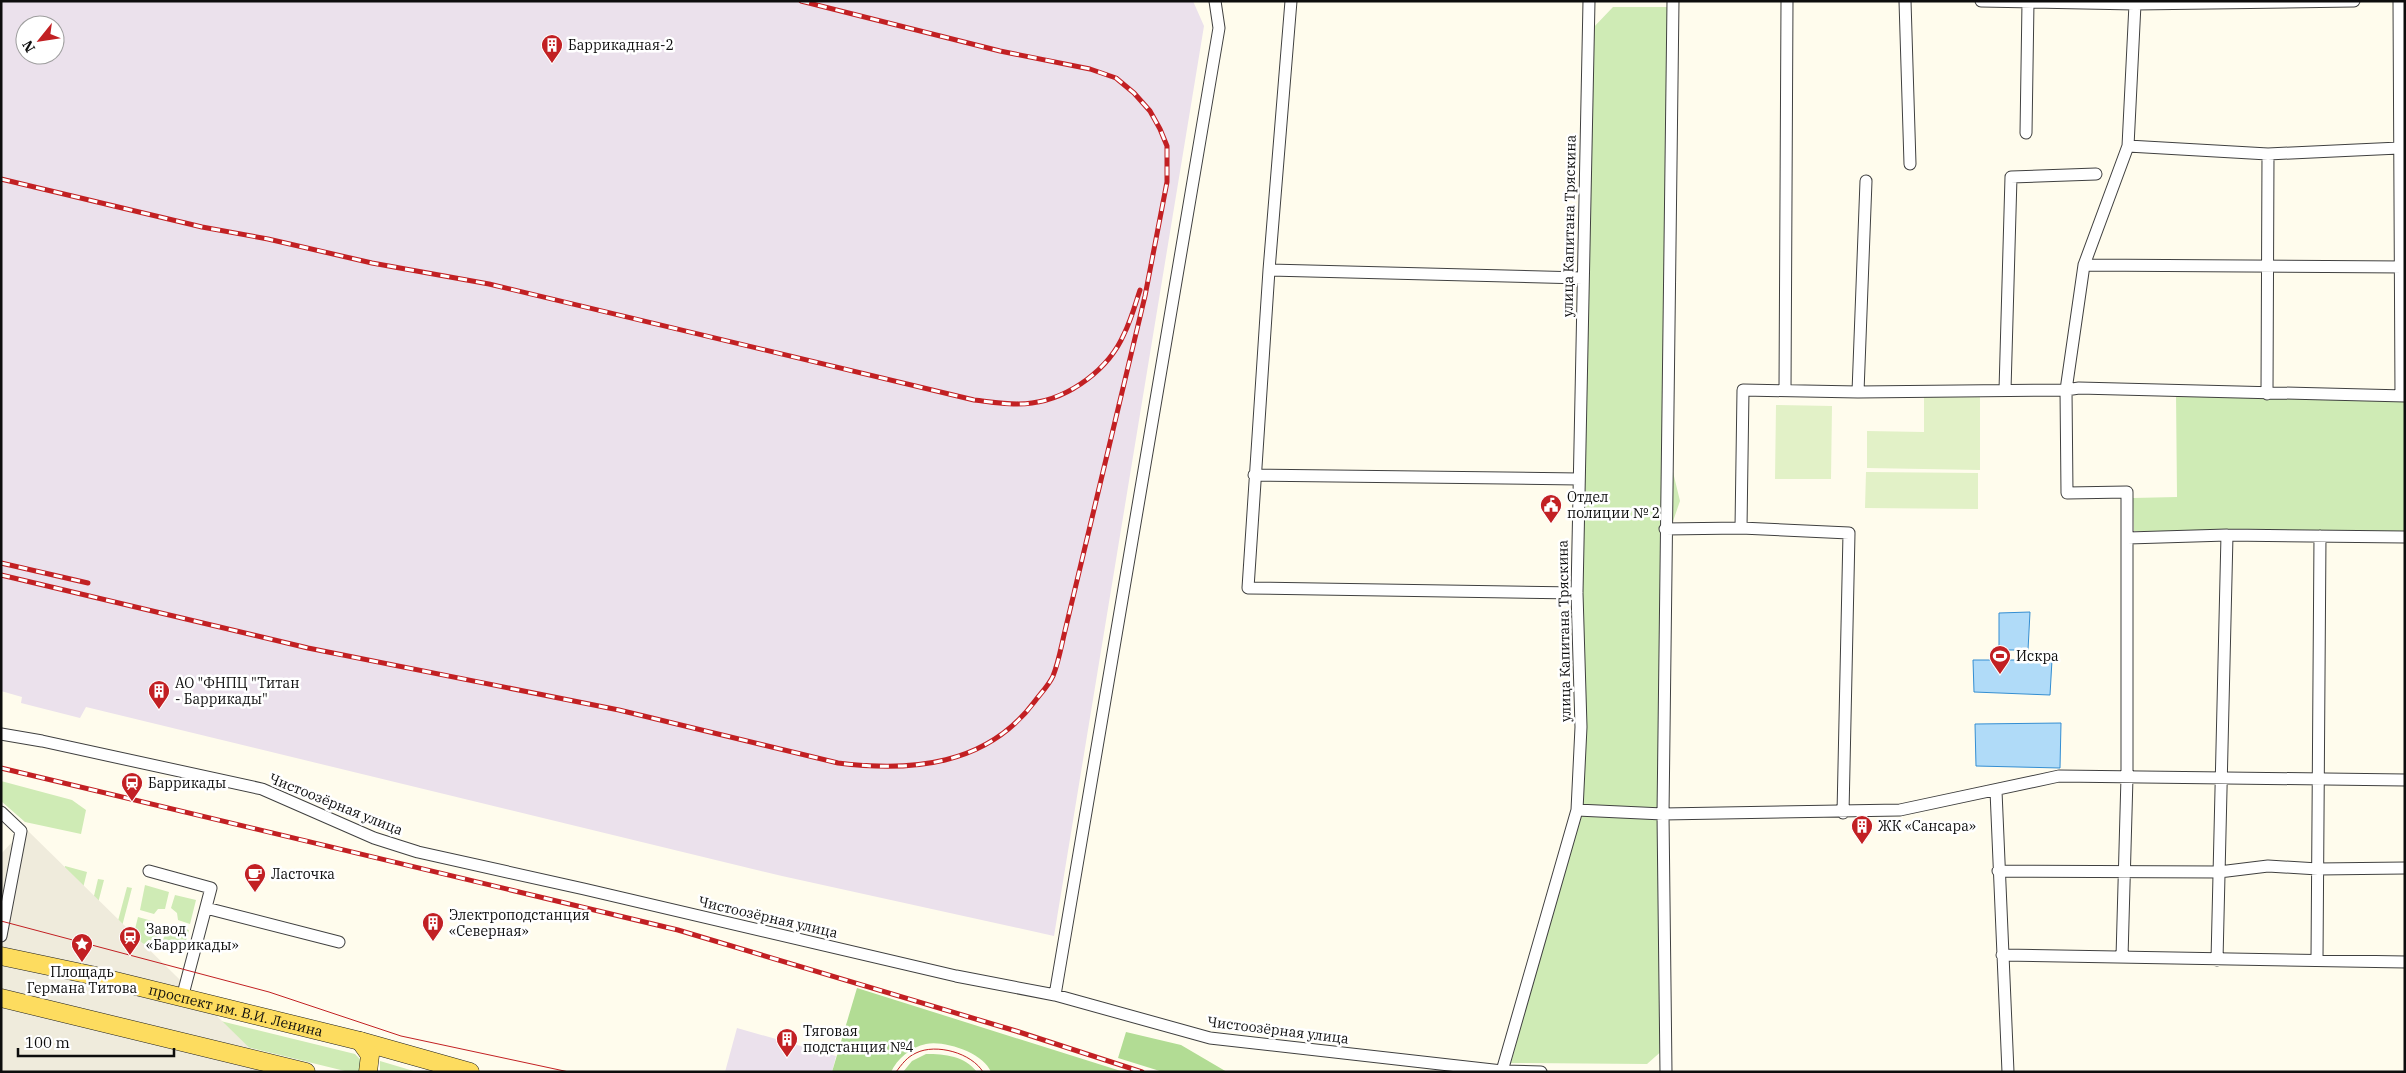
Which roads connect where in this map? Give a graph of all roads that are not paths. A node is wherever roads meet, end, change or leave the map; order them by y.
1 (1215, 1) edge
2 (1291, 1) edge
3 (1589, 1) edge
4 (1673, 1) edge
5 (1787, 1) edge
6 (1904, 1) edge
7 (1981, 1) edge
8 (2354, 1) edge
9 (2399, 1) edge
10 (2028, 2) edge
11 (2136, 4) junction
12 (2026, 133) dead end
13 (2128, 146) junction
14 (2399, 148) junction
15 (2268, 154) junction
16 (1910, 164) dead end
17 (2096, 174) dead end
18 (1866, 181) dead end
19 (2084, 265) junction
20 (2268, 266) junction
21 (2402, 267) edge
22 (1269, 270) junction
23 (1582, 278) junction
24 (1785, 390) junction
25 (2006, 390) junction
26 (2066, 390) junction
27 (1858, 392) junction
28 (2267, 394) junction
29 (2403, 396) edge
30 (1254, 475) junction
31 (1579, 479) junction
32 (1741, 528) junction
33 (1665, 529) junction
34 (2227, 535) junction
35 (2320, 536) junction
36 (2405, 537) edge
37 (2128, 538) junction
38 (1577, 593) junction
39 (1, 734) edge
40 (2127, 777) junction
41 (2221, 777) junction
42 (2318, 779) junction
43 (2405, 780) edge
44 (1996, 791) junction
45 (1577, 810) junction
46 (1, 812) edge
47 (1843, 813) junction
48 (1663, 814) junction
49 (1, 822) edge
50 (14, 825) junction
51 (2405, 868) edge
52 (2318, 869) junction
53 (149, 871) dead end
54 (1998, 871) junction
55 (2124, 872) junction
56 (2219, 872) junction
57 (206, 908) junction
58 (1, 936) edge
59 (339, 942) dead end
60 (1, 956) edge
61 (2002, 956) junction
62 (2122, 957) junction
63 (2317, 959) junction
64 (2217, 960) junction
65 (2405, 962) edge
66 (1054, 995) junction
67 (1, 998) edge
68 (182, 998) junction
69 (360, 1041) junction
70 (1502, 1071) edge
71 (306, 1072) edge
72 (368, 1072) edge
73 (470, 1072) edge
74 (1541, 1072) edge
75 (1666, 1072) edge
76 (2008, 1072) edge

1 - 66 street
2 - 22 street
3 - 23 street, улица Капитана Тряскина
4 - 33 street
5 - 24 street
6 - 16 street
7 - 10 street
8 - 11 street
9 - 14 street
10 - 11 street
10 - 12 street
11 - 13 street
13 - 15 street
13 - 19 street
14 - 15 street
14 - 21 street
15 - 20 street
17 - 25 street
18 - 27 street
19 - 20 street
19 - 26 street
20 - 21 street
20 - 28 street
21 - 29 street
22 - 23 street
22 - 30 street
23 - 31 street, улица Капитана Тряскина
24 - 27 street
24 - 32 street
25 - 26 street
25 - 27 street
26 - 28 street
26 - 37 street
28 - 29 street
30 - 31 street
30 - 38 street
31 - 38 street, улица Капитана Тряскина
32 - 33 street
32 - 47 street
33 - 48 street
34 - 35 street
34 - 37 street
34 - 41 street
35 - 36 street
35 - 42 street
37 - 40 street
38 - 45 street, улица Капитана Тряскина
39 - 66 street, Чистоозёрная улица
40 - 41 street
40 - 44 street
40 - 55 street
41 - 42 street
41 - 56 street
42 - 43 street
42 - 52 street
44 - 47 street
44 - 54 street
45 - 48 street
45 - 70 street, улица Капитана Тряскина
46 - 50 street
47 - 48 street
48 - 75 street
49 - 50 street
50 - 58 street
51 - 52 street
52 - 56 street
52 - 63 street
53 - 57 street
54 - 55 street
54 - 61 street
55 - 56 street
55 - 62 street
56 - 64 street
57 - 59 street
57 - 68 street
60 - 68 main road, проспект им. В.И. Ленина
61 - 62 street
61 - 76 street
62 - 64 street
63 - 64 street
63 - 65 street
66 - 70 street, Чистоозёрная улица
67 - 71 main road
68 - 69 main road, проспект им. В.И. Ленина
69 - 72 main road
69 - 73 main road, проспект им. В.И. Ленина
70 - 74 street, Чистоозёрная улица

